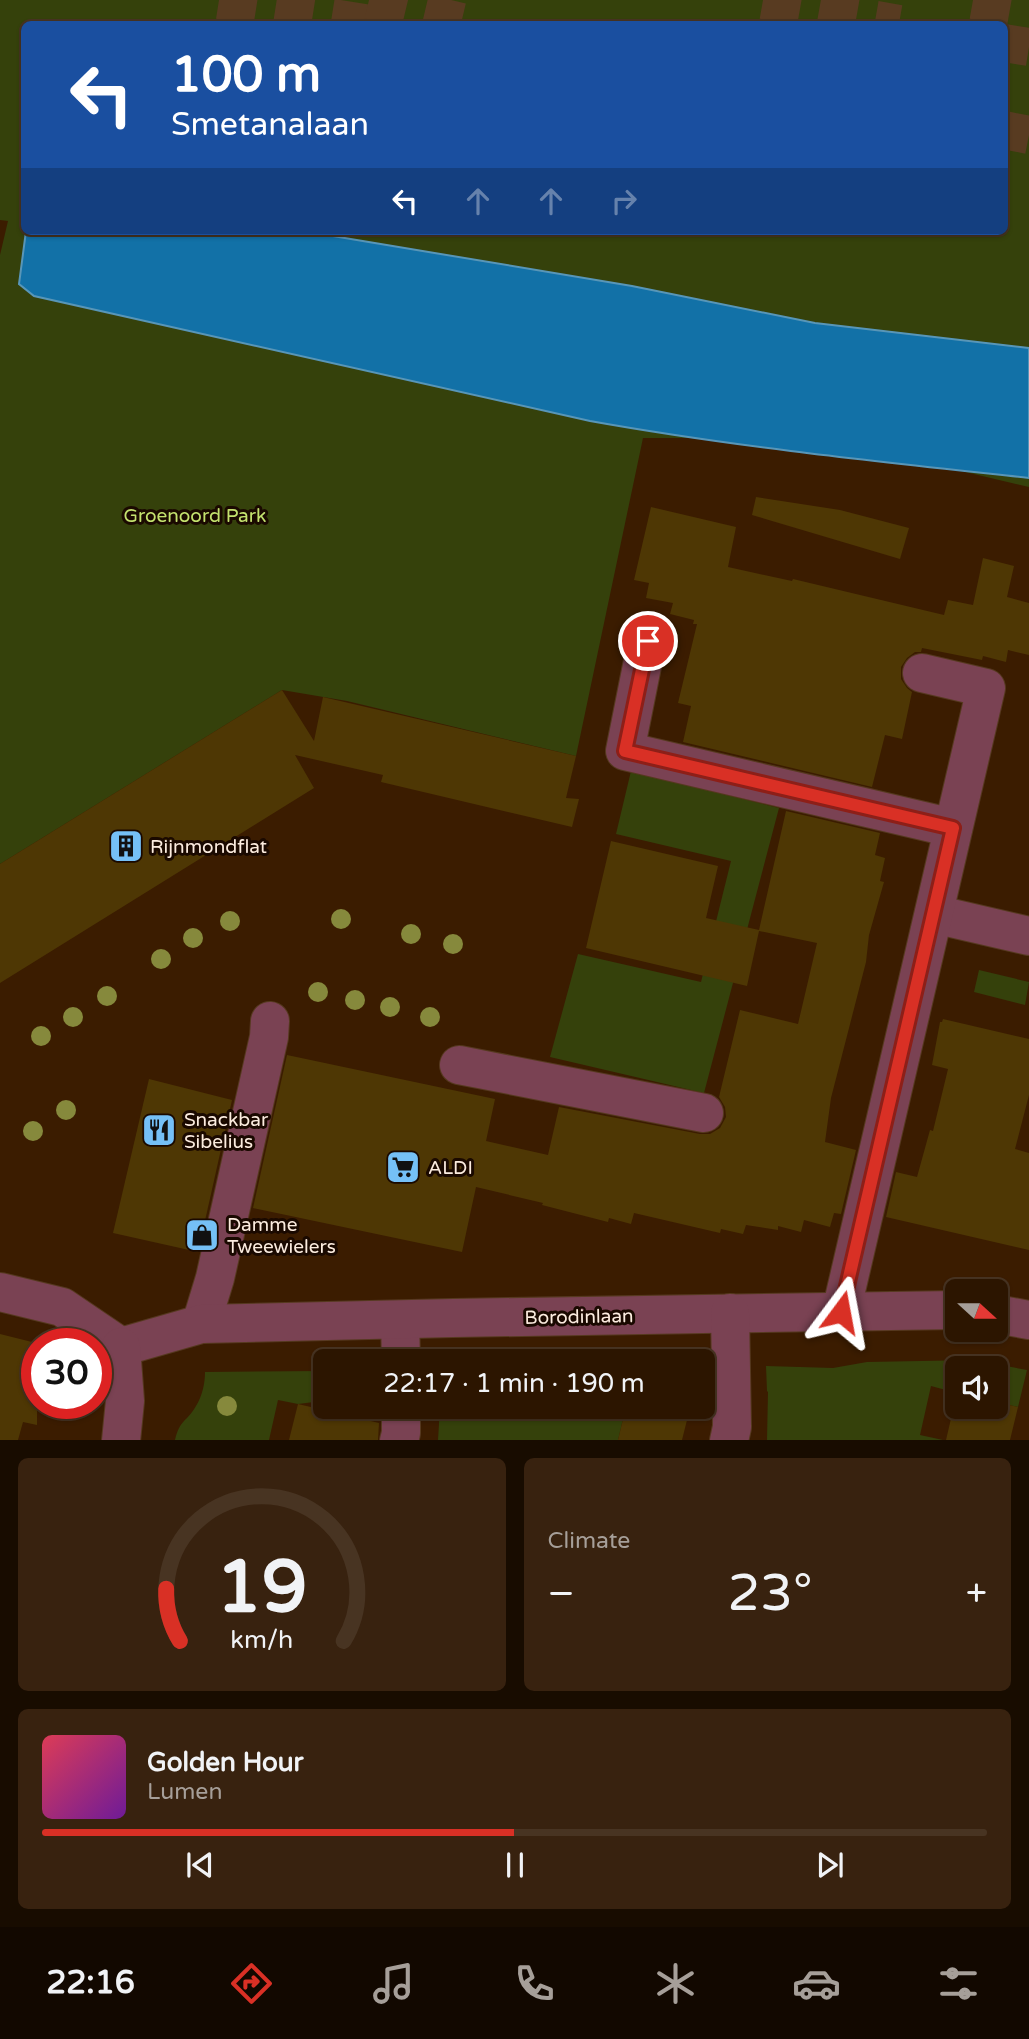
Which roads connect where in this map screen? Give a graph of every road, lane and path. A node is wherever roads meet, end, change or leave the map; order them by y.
1 (648, 641) dead end
2 (922, 673) dead end
3 (953, 828) junction
4 (934, 914) junction
5 (1029, 936) edge
6 (270, 1021) dead end
7 (459, 1065) dead end
8 (704, 1113) dead end
9 (0, 1292) edge
10 (945, 1310) edge
11 (841, 1312) junction
12 (730, 1313) junction
13 (1008, 1317) edge
14 (400, 1320) junction
15 (1029, 1321) edge
16 (201, 1324) junction
17 (121, 1347) junction
18 (401, 1349) edge
19 (401, 1419) edge
20 (121, 1440) edge
21 (399, 1440) edge
22 (729, 1440) edge

1 - 3 street
2 - 3 street
3 - 4 street
4 - 5 street
4 - 11 street
6 - 16 street
7 - 8 street
9 - 17 street
10 - 11 street, Borodinlaan
11 - 12 street, Borodinlaan
12 - 14 street, Borodinlaan
12 - 22 street
13 - 15 street
14 - 16 street, Borodinlaan
14 - 18 street
16 - 17 street, Borodinlaan
17 - 20 street
19 - 21 street

